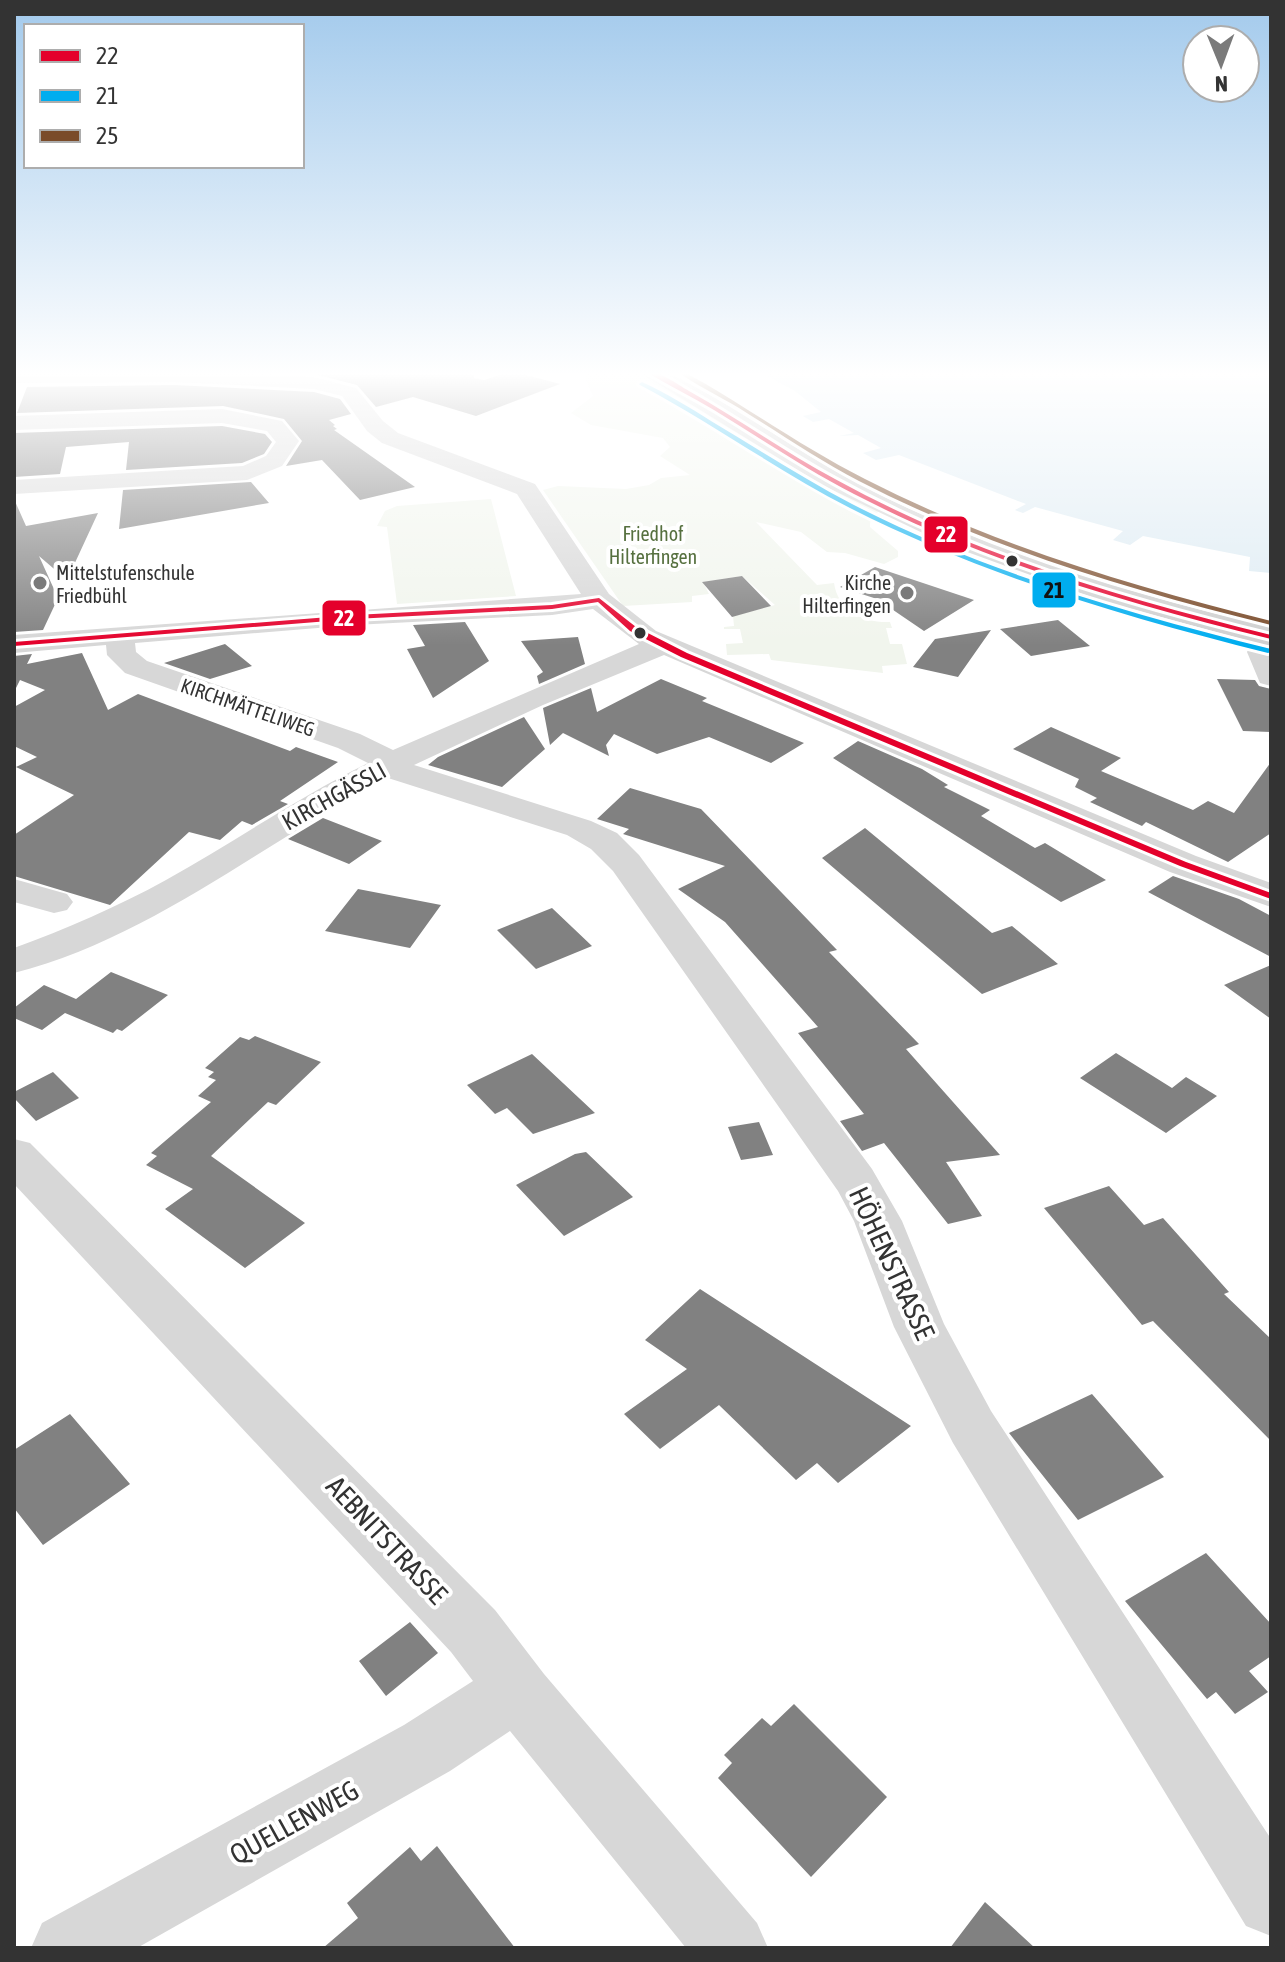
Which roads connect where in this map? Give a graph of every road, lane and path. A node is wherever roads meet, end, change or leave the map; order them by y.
1 (271, 463) edge
2 (453, 463) edge
3 (800, 463) edge
4 (14, 487) edge
5 (599, 600) junction
6 (120, 636) junction
7 (1269, 637) edge
8 (14, 644) edge
9 (663, 645) junction
10 (1271, 677) edge
11 (390, 765) junction
12 (14, 890) edge
13 (1271, 896) edge
14 (54, 902) dead end
15 (14, 961) edge
16 (14, 1155) edge
17 (517, 1689) junction
18 (1271, 1901) edge
19 (67, 1948) edge
20 (732, 1948) edge

1 - 4 street
2 - 5 street
3 - 7 main road
5 - 6 street
5 - 9 street
6 - 8 street
6 - 11 street, KIRCHMÄTTELIWEG
7 - 10 street
9 - 11 street, KIRCHGÄSSLI
9 - 13 street
11 - 15 street, KIRCHGÄSSLI
11 - 18 street, HÖHENSTRASSE
12 - 14 street
16 - 17 street, AEBNITSTRASSE
17 - 19 street, QUELLENWEG
17 - 20 street, AEBNITSTRASSE

